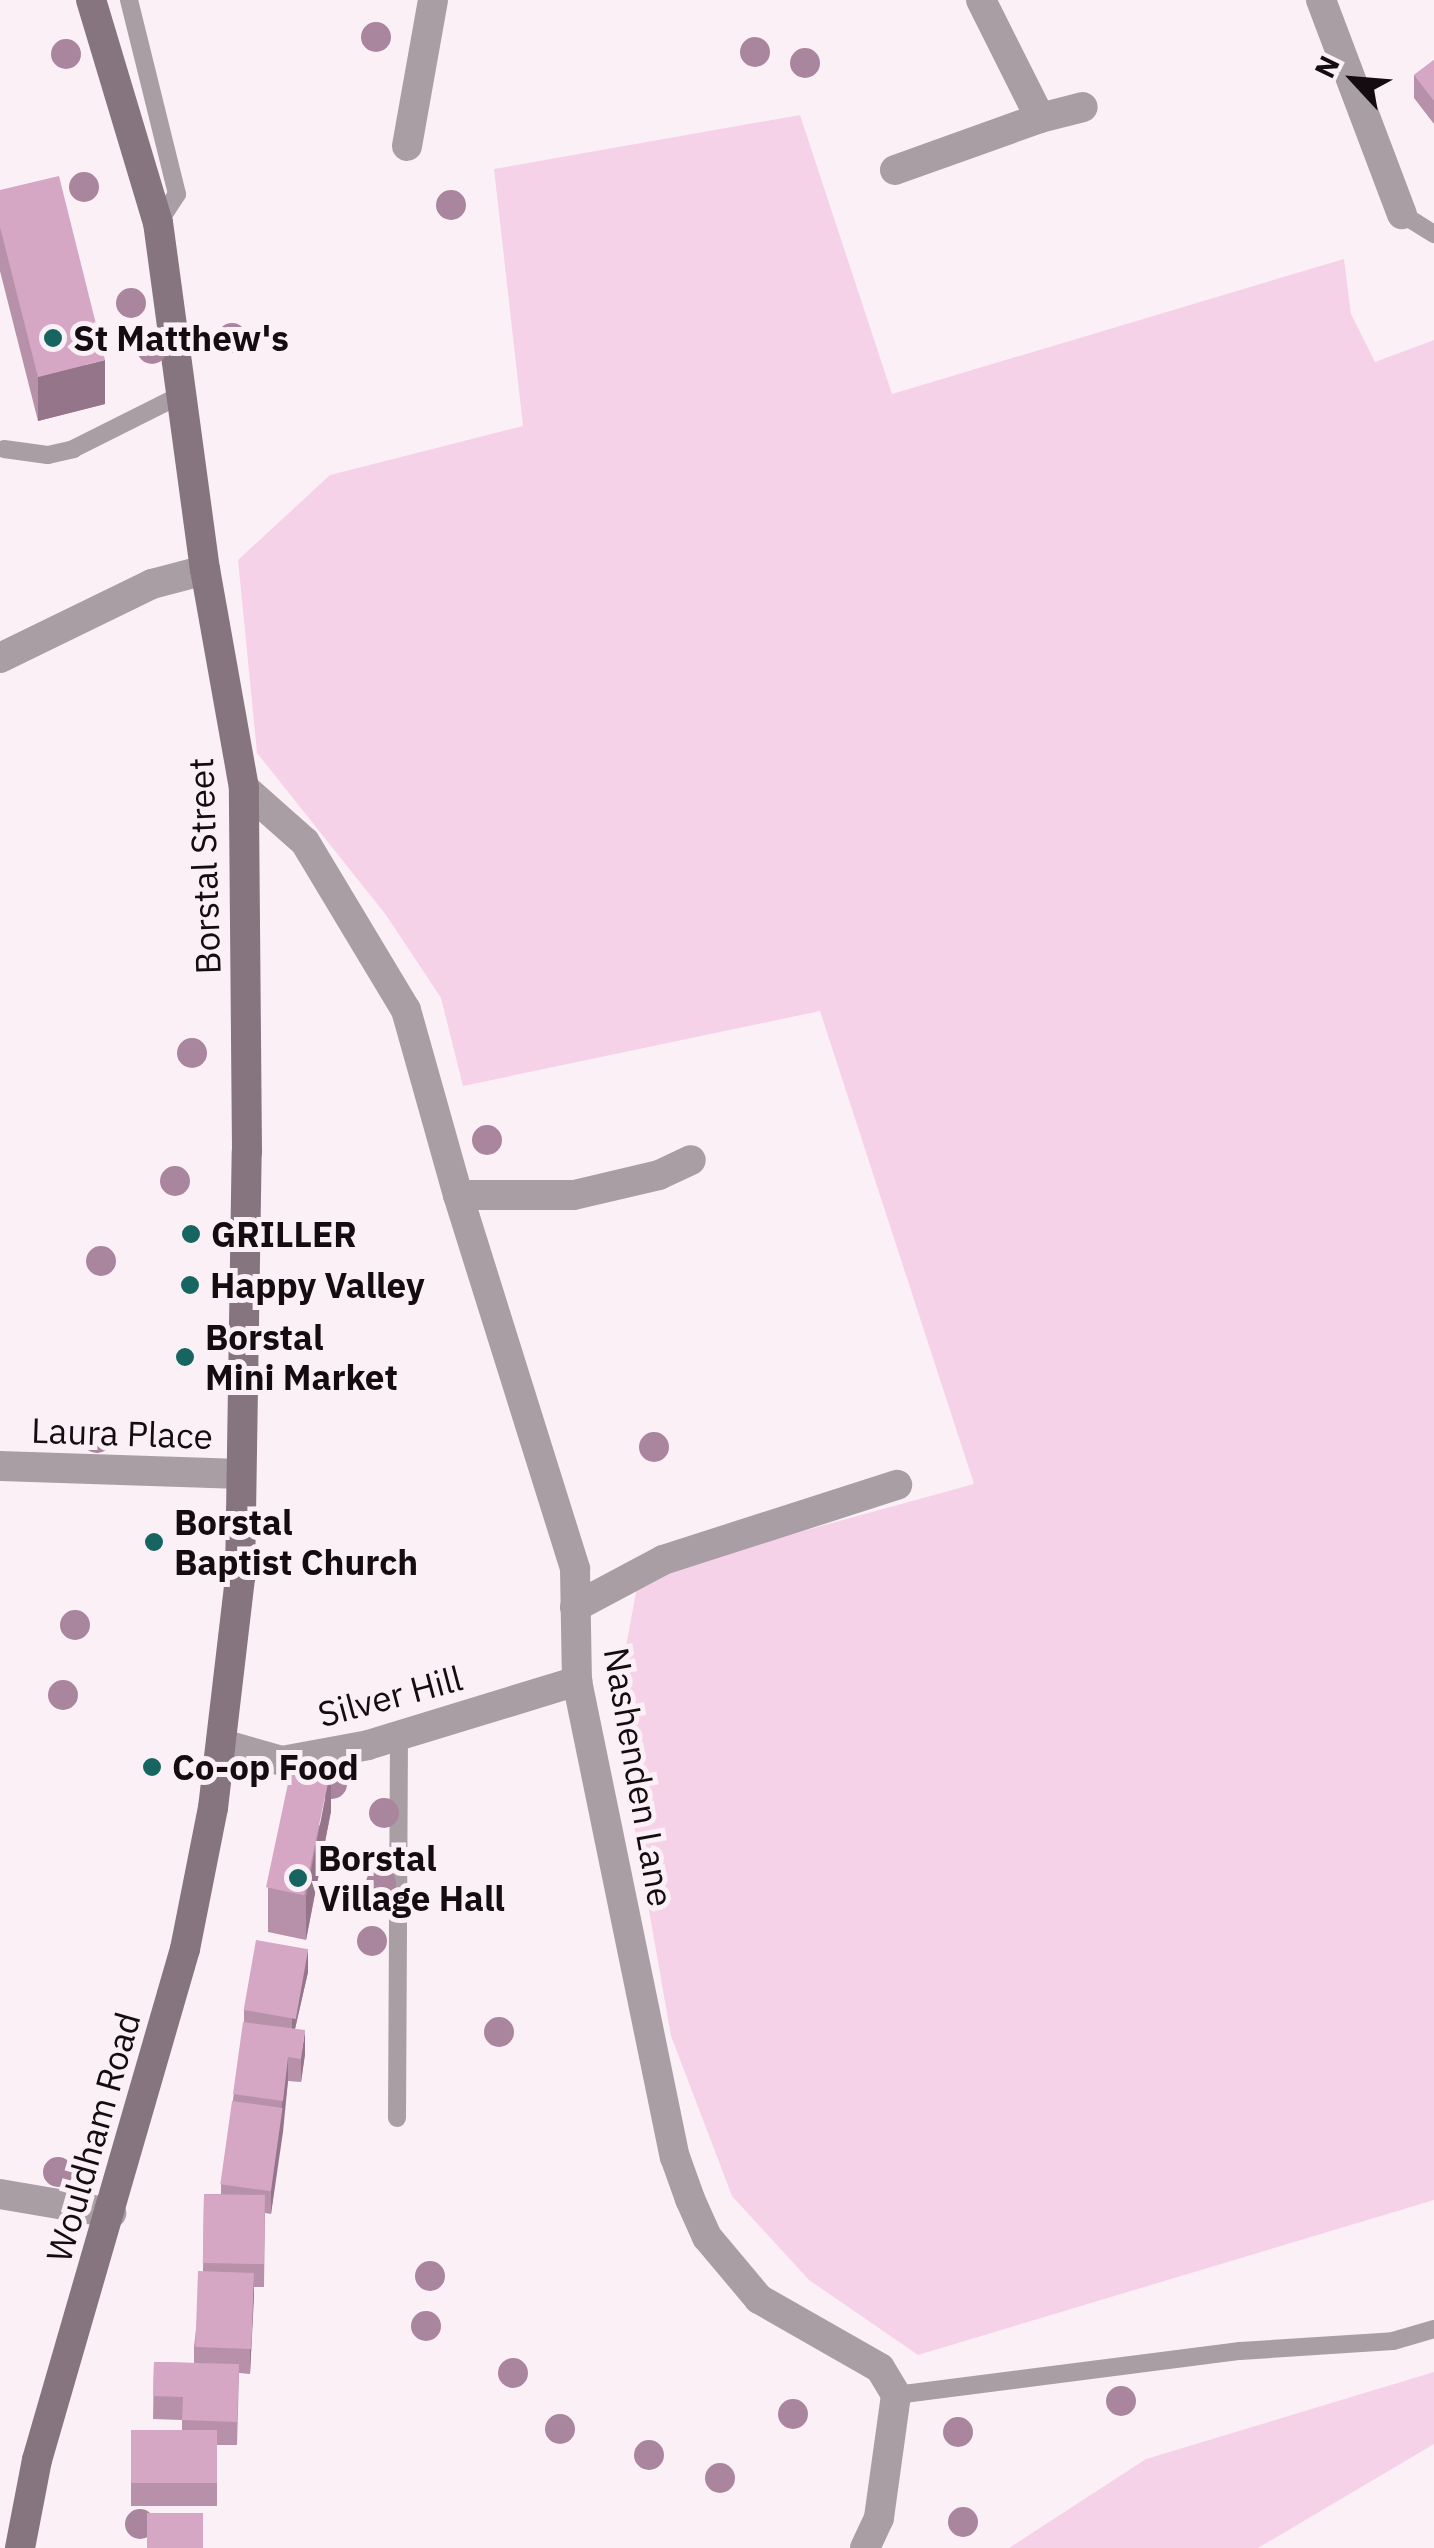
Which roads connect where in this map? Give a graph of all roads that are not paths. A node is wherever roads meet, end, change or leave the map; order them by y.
1 (91, 0) edge
2 (130, 0) edge
3 (433, 0) edge
4 (981, 0) edge
5 (1321, 0) edge
6 (1083, 107) dead end
7 (1040, 118) junction
8 (407, 146) dead end
9 (894, 170) dead end
10 (1402, 214) joint
11 (158, 223) junction
12 (1434, 234) edge
13 (181, 395) junction
14 (4, 449) dead end
15 (205, 570) junction
16 (0, 658) edge
17 (244, 788) junction
18 (692, 1160) dead end
19 (458, 1195) junction
20 (0, 1466) edge
21 (241, 1474) junction
22 (896, 1485) dead end
23 (575, 1607) junction
24 (578, 1681) junction
25 (399, 1736) junction
26 (222, 1744) junction
27 (398, 2118) dead end
28 (0, 2194) edge
29 (111, 2213) junction
30 (1434, 2329) edge
31 (896, 2395) junction
32 (20, 2548) edge
33 (866, 2548) edge

1 - 11 street, Borstal Street
2 - 11 lane
3 - 8 street
4 - 7 street
5 - 10 street
6 - 7 street
7 - 9 street
10 - 12 lane
11 - 13 street, Borstal Street
13 - 14 lane
13 - 15 street, Borstal Street
15 - 16 street
15 - 17 street, Borstal Street
17 - 19 street, Nashenden Lane
17 - 21 street, Borstal Street
18 - 19 street
19 - 23 street, Nashenden Lane
20 - 21 street, Laura Place
21 - 26 street, Borstal Street
22 - 23 street
23 - 24 street, Nashenden Lane
24 - 25 street, Silver Hill
24 - 31 street, Nashenden Lane
25 - 26 street, Silver Hill
25 - 27 lane
26 - 29 street, Wouldham Road
28 - 29 street
29 - 32 street, Wouldham Road
30 - 31 lane
31 - 33 street

